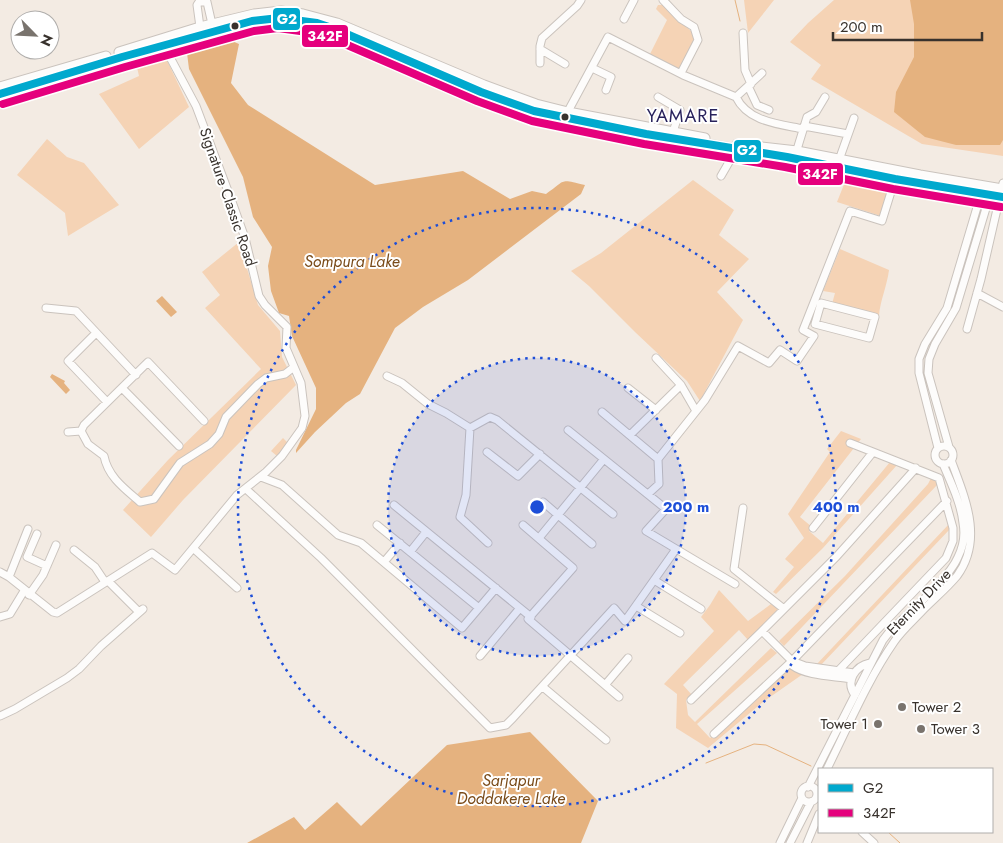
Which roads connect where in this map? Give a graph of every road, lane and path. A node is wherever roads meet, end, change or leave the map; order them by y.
1 (581, 0) edge
2 (634, 0) edge
3 (663, 0) edge
4 (624, 19) dead end
5 (212, 24) junction
6 (228, 24) junction
7 (200, 28) junction
8 (743, 33) dead end
9 (164, 46) junction
10 (540, 49) junction
11 (121, 55) junction
12 (540, 63) dead end
13 (565, 64) dead end
14 (592, 68) junction
15 (762, 73) dead end
16 (681, 74) junction
17 (749, 85) junction
18 (4, 90) edge
19 (606, 90) dead end
20 (658, 97) dead end
21 (736, 97) junction
22 (825, 97) dead end
23 (769, 110) dead end
24 (566, 115) junction
25 (854, 118) dead end
26 (804, 128) junction
27 (673, 132) junction
28 (848, 134) junction
29 (736, 150) junction
30 (795, 155) junction
31 (839, 160) junction
32 (721, 176) dead end
33 (895, 179) junction
34 (997, 192) edge
35 (977, 293) junction
36 (1003, 307) edge
37 (46, 308) dead end
38 (814, 313) junction
39 (967, 329) dead end
40 (96, 333) junction
41 (656, 358) dead end
42 (294, 367) junction
43 (136, 375) junction
44 (387, 376) dead end
45 (681, 385) junction
46 (122, 388) junction
47 (628, 388) dead end
48 (107, 402) junction
49 (656, 410) junction
50 (696, 411) junction
51 (602, 412) dead end
52 (204, 421) dead end
53 (470, 428) junction
54 (568, 430) dead end
55 (81, 431) junction
56 (68, 432) dead end
57 (630, 435) junction
58 (850, 443) dead end
59 (179, 446) dead end
60 (949, 447) junction
61 (938, 448) junction
62 (486, 452) dead end
63 (873, 452) junction
64 (540, 454) junction
65 (604, 459) junction
66 (658, 459) junction
67 (952, 460) junction
68 (943, 464) junction
69 (916, 468) junction
70 (260, 476) junction
71 (580, 487) junction
72 (246, 489) junction
73 (648, 494) junction
74 (947, 501) junction
75 (542, 502) dead end
76 (394, 505) dead end
77 (743, 508) dead end
78 (612, 514) dead end
79 (558, 515) junction
80 (377, 525) dead end
81 (523, 525) dead end
82 (813, 528) dead end
83 (28, 529) dead end
84 (426, 532) junction
85 (37, 534) dead end
86 (539, 538) junction
87 (488, 542) dead end
88 (400, 544) junction
89 (592, 544) dead end
90 (56, 545) dead end
91 (194, 549) junction
92 (676, 549) junction
93 (74, 550) dead end
94 (410, 552) junction
95 (384, 562) junction
96 (47, 566) junction
97 (0, 572) edge
98 (9, 578) junction
99 (654, 580) junction
100 (107, 582) junction
101 (735, 584) dead end
102 (237, 588) dead end
103 (496, 588) junction
104 (27, 593) junction
105 (636, 606) junction
106 (479, 608) junction
107 (520, 608) junction
108 (701, 609) dead end
109 (784, 609) junction
110 (531, 617) junction
111 (0, 618) edge
112 (762, 631) junction
113 (680, 633) dead end
114 (480, 656) dead end
115 (571, 656) junction
116 (628, 658) dead end
117 (792, 661) junction
118 (870, 663) junction
119 (838, 671) junction
120 (853, 676) junction
121 (605, 686) junction
122 (542, 687) junction
123 (854, 695) junction
124 (619, 697) dead end
125 (862, 699) junction
126 (691, 700) dead end
127 (0, 716) edge
128 (714, 734) dead end
129 (606, 740) dead end
130 (828, 768) edge
131 (808, 787) junction
132 (818, 791) edge
133 (802, 798) junction
134 (811, 802) junction
135 (818, 816) edge
136 (863, 833) edge
137 (780, 843) edge
138 (790, 843) edge
139 (807, 843) edge
140 (874, 843) edge

1 - 10 street
2 - 4 street
3 - 16 street
5 - 6 main road
5 - 7 main road
5 - 7 street
6 - 9 main road
6 - 24 main road
7 - 11 main road
8 - 17 street
9 - 11 main road
9 - 42 street, Signature Classic Road
10 - 12 street
10 - 13 street
11 - 18 main road
14 - 16 street
14 - 19 street
14 - 24 street
15 - 17 street
16 - 21 street
17 - 21 street
17 - 23 street
20 - 27 street
21 - 26 street
22 - 26 street
24 - 27 main road
24 - 29 main road
25 - 28 street
26 - 28 street
26 - 30 street
27 - 30 main road
28 - 31 street
29 - 30 main road
29 - 32 street
30 - 31 main road
30 - 33 main road
31 - 34 main road
33 - 34 main road
33 - 38 street
34 - 35 street
34 - 60 street, Eternity Drive
34 - 61 street, Eternity Drive
35 - 36 street
35 - 39 street
37 - 40 street
38 - 38 street
38 - 50 street
40 - 43 street
40 - 48 street
41 - 45 street
42 - 55 street
42 - 70 street, Signature Classic Road
43 - 46 street
43 - 52 street
44 - 53 street
45 - 49 street
45 - 50 street
46 - 48 street
46 - 59 street
47 - 49 street
48 - 55 street
49 - 57 street
50 - 66 street
51 - 57 street
53 - 64 street
53 - 87 street
54 - 65 street
55 - 56 street
57 - 66 street
58 - 63 street
60 - 61 street
60 - 67 street, Eternity Drive
61 - 68 street, Eternity Drive
62 - 64 street
63 - 69 street
63 - 82 street
64 - 71 street
65 - 71 street
65 - 73 street
66 - 73 street
67 - 68 street
67 - 125 street, Eternity Drive
68 - 118 street, Eternity Drive
69 - 74 street
69 - 109 street
70 - 72 street, Signature Classic Road
70 - 95 street
71 - 78 street
71 - 79 street
72 - 91 street, Signature Classic Road
72 - 122 street
73 - 92 street
74 - 117 street
74 - 119 street
75 - 79 street
76 - 84 street
77 - 109 street
79 - 86 street
79 - 89 street
80 - 88 street
81 - 86 street
83 - 98 street
84 - 94 street
84 - 103 street
85 - 96 street
86 - 110 street
88 - 94 street
88 - 95 street
90 - 96 street
91 - 100 street, Signature Classic Road
91 - 102 street
92 - 99 street
92 - 101 street
93 - 100 street
94 - 106 street
95 - 106 street
96 - 104 street
97 - 98 street
98 - 104 street
99 - 105 street
99 - 108 street
100 - 104 street
100 - 127 street
103 - 106 street
103 - 107 street
104 - 111 street
105 - 113 street
105 - 115 street
107 - 110 street
107 - 114 street
109 - 112 street
110 - 115 street
112 - 117 street
112 - 126 street
115 - 121 street
115 - 122 street
116 - 121 street
117 - 119 street
117 - 120 street
117 - 128 street
118 - 120 street
118 - 123 street, Eternity Drive
119 - 120 street
120 - 123 street
121 - 124 street
122 - 129 street
123 - 125 street
123 - 131 street, Eternity Drive
125 - 130 street, Eternity Drive
131 - 132 street
131 - 133 street, Eternity Drive
132 - 134 street
133 - 134 street
133 - 137 street, Eternity Drive
134 - 138 street
135 - 139 street
136 - 140 street

